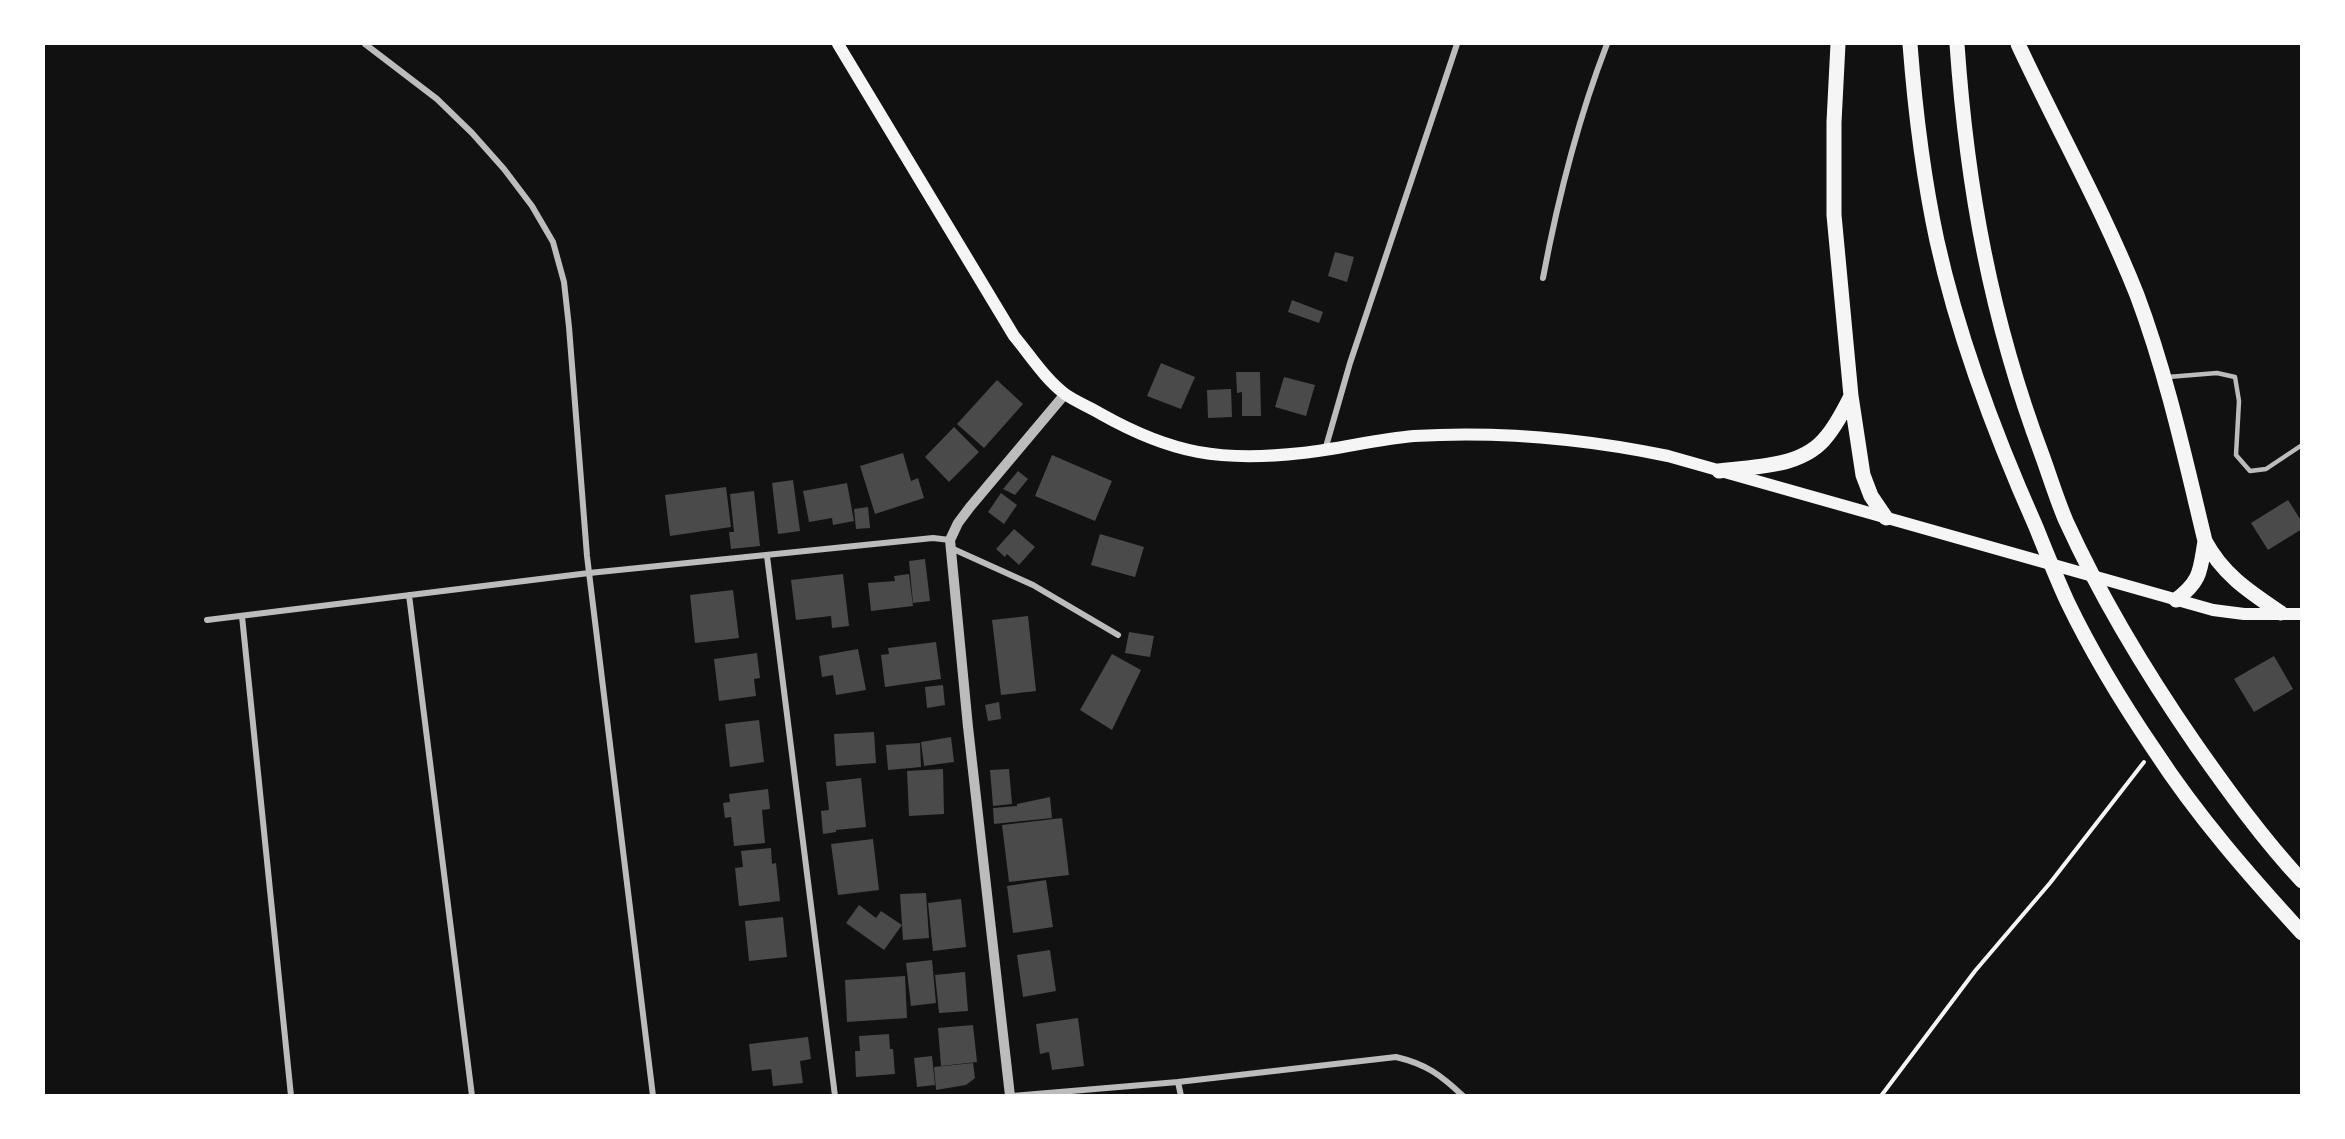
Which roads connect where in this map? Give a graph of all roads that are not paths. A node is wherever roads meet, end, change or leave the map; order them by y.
1 (365, 44) edge
2 (838, 44) edge
3 (1457, 44) edge
4 (1607, 44) edge
5 (1838, 44) edge
6 (1910, 44) edge
7 (1957, 44) edge
8 (2018, 44) edge
9 (1543, 278) dead end
10 (2165, 377) junction
11 (1065, 394) junction
12 (1851, 396) junction
13 (2301, 445) edge
14 (1325, 450) junction
15 (1719, 471) junction
16 (1886, 518) junction
17 (2205, 541) junction
18 (950, 544) junction
19 (767, 556) junction
20 (589, 573) junction
21 (409, 595) junction
22 (2176, 600) junction
23 (2281, 613) junction
24 (2301, 614) edge
25 (242, 616) junction
26 (207, 620) dead end
27 (1118, 635) dead end
28 (2301, 881) edge
29 (2301, 933) edge
30 (1178, 1082) junction
31 (291, 1095) edge
32 (472, 1095) edge
33 (653, 1095) edge
34 (835, 1095) edge
35 (1011, 1095) edge
36 (1181, 1095) edge
37 (1463, 1095) edge

1 - 20 street
2 - 11 main road
3 - 14 street
4 - 9 street
5 - 12 main road
6 - 29 main road
7 - 28 main road
8 - 10 main road
10 - 13 lane
10 - 17 main road
11 - 14 main road
11 - 18 street
12 - 15 main road
12 - 16 main road
14 - 15 main road
15 - 16 main road
16 - 22 main road
17 - 22 main road
17 - 23 main road
18 - 19 street
18 - 27 street
18 - 35 street
19 - 20 street
19 - 34 street
20 - 21 street
20 - 33 street
21 - 25 street
21 - 32 street
22 - 23 main road
23 - 24 main road
25 - 26 street
25 - 31 street
30 - 35 street
30 - 36 street
30 - 37 street

